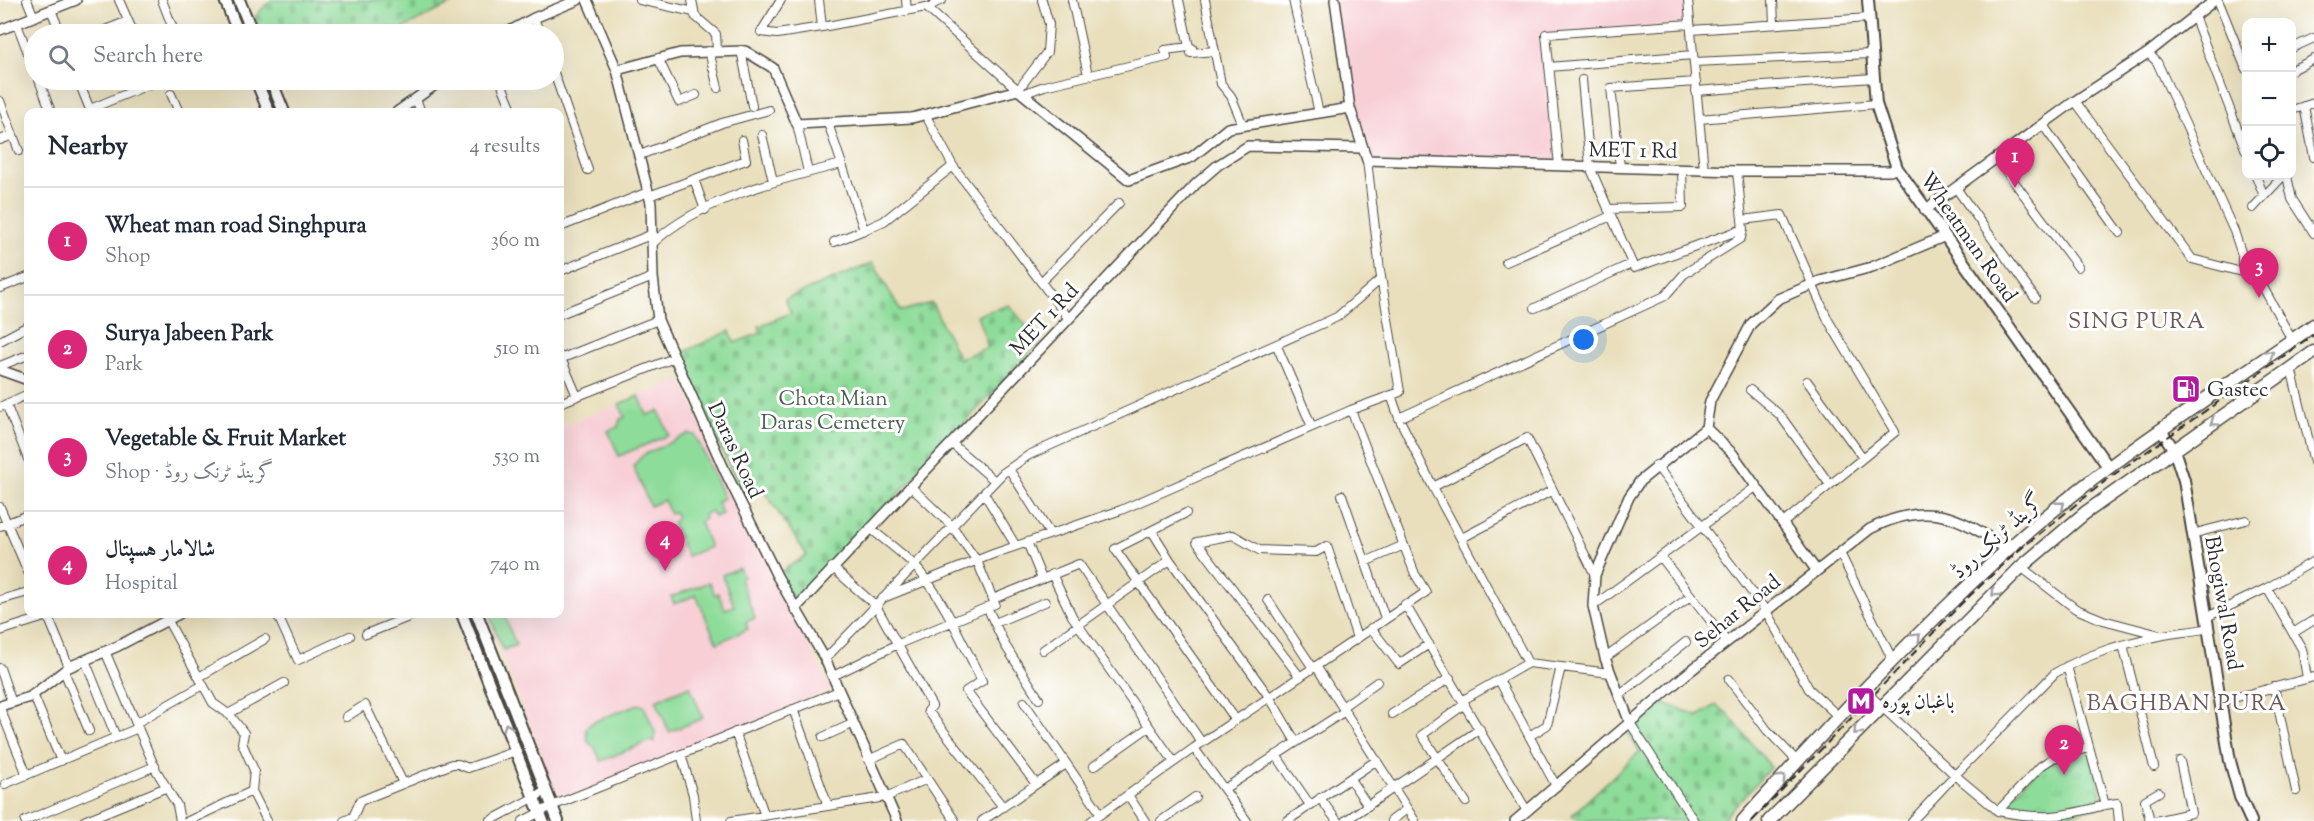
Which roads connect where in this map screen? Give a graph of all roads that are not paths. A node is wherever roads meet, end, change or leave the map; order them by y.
1 (27, 0) edge
2 (76, 0) edge
3 (119, 0) edge
4 (162, 0) edge
5 (225, 0) edge
6 (239, 0) edge
7 (578, 0) edge
8 (587, 0) edge
9 (640, 0) edge
10 (692, 0) edge
11 (781, 0) edge
12 (819, 0) edge
13 (906, 0) edge
14 (942, 0) edge
15 (1042, 0) edge
16 (1072, 0) edge
17 (1179, 0) edge
18 (1205, 0) edge
19 (1293, 0) edge
20 (1335, 0) edge
21 (1688, 0) edge
22 (1773, 0) edge
23 (1868, 0) edge
24 (2216, 0) edge
25 (51, 10) junction
26 (929, 10) junction
27 (907, 11) junction
28 (694, 12) junction
29 (2194, 16) junction
30 (34, 17) junction
31 (534, 18) junction
32 (1869, 18) junction
33 (128, 21) junction
34 (17, 24) junction
35 (57, 24) edge
36 (120, 24) edge
37 (129, 24) edge
38 (171, 24) edge
39 (235, 24) edge
40 (248, 24) edge
41 (523, 24) edge
42 (536, 24) edge
43 (1774, 24) junction
44 (822, 27) junction
45 (1690, 27) junction
46 (0, 30) edge
47 (2314, 38) edge
48 (24, 43) edge
49 (2296, 46) edge
50 (1189, 47) junction
51 (741, 50) junction
52 (713, 51) junction
53 (1215, 51) junction
54 (2148, 53) junction
55 (1871, 54) junction
56 (658, 58) junction
57 (2242, 58) edge
58 (1693, 59) junction
59 (2314, 59) edge
60 (1549, 67) junction
61 (2296, 68) edge
62 (617, 70) junction
63 (1088, 75) junction
64 (1873, 78) junction
65 (1582, 80) dead end
66 (1696, 87) junction
67 (718, 88) dead end
68 (43, 90) edge
69 (82, 90) edge
70 (134, 90) edge
71 (259, 90) edge
72 (274, 90) edge
73 (428, 90) edge
74 (504, 90) edge
75 (560, 90) edge
76 (1021, 92) junction
77 (171, 94) dead end
78 (696, 95) dead end
79 (416, 99) junction
80 (0, 101) edge
81 (2075, 101) junction
82 (2314, 103) edge
83 (1876, 104) junction
84 (753, 106) dead end
85 (2304, 106) junction
86 (50, 108) edge
87 (90, 108) edge
88 (97, 108) edge
89 (177, 108) edge
90 (265, 108) edge
91 (282, 108) edge
92 (403, 108) edge
93 (419, 108) edge
94 (511, 108) edge
95 (1350, 108) junction
96 (2296, 109) edge
97 (769, 110) dead end
98 (1319, 113) junction
99 (925, 114) junction
100 (1699, 118) junction
101 (828, 123) junction
102 (797, 124) junction
103 (1243, 125) junction
104 (2043, 125) junction
105 (13, 135) junction
106 (762, 135) dead end
107 (2242, 139) edge
108 (0, 140) edge
109 (742, 140) dead end
110 (1363, 148) junction
111 (19, 151) dead end
112 (640, 156) junction
113 (2314, 157) edge
114 (1996, 159) junction
115 (1367, 160) junction
116 (842, 164) junction
117 (953, 166) junction
118 (1559, 166) junction
119 (1590, 167) junction
120 (1620, 168) junction
121 (1897, 168) junction
122 (1682, 169) junction
123 (588, 170) dead end
124 (1704, 170) junction
125 (1737, 171) junction
126 (808, 172) junction
127 (694, 179) junction
128 (2258, 180) edge
129 (2281, 180) edge
130 (2286, 180) edge
131 (773, 181) junction
132 (1956, 188) junction
133 (649, 194) junction
134 (2264, 196) junction
135 (1119, 203) dead end
136 (2253, 208) dead end
137 (705, 210) junction
138 (1925, 210) junction
139 (1609, 212) junction
140 (1742, 224) junction
141 (564, 226) edge
142 (864, 230) junction
143 (2120, 233) dead end
144 (2314, 233) edge
145 (1943, 237) junction
146 (653, 239) junction
147 (834, 242) dead end
148 (1506, 262) dead end
149 (1631, 264) junction
150 (2078, 267) dead end
151 (564, 270) edge
152 (2242, 271) junction
153 (653, 277) junction
154 (24, 279) edge
155 (1381, 279) junction
156 (1041, 282) junction
157 (1812, 284) junction
158 (0, 288) edge
159 (2035, 298) dead end
160 (1535, 308) dead end
161 (564, 312) edge
162 (1068, 319) junction
163 (658, 320) junction
164 (2314, 324) edge
165 (24, 328) edge
166 (2292, 340) junction
167 (0, 341) edge
168 (1277, 346) junction
169 (2314, 352) edge
170 (564, 356) edge
171 (24, 357) edge
172 (674, 358) junction
173 (564, 367) edge
174 (0, 368) edge
175 (2291, 368) junction
176 (24, 378) edge
177 (1807, 381) dead end
178 (1750, 390) dead end
179 (1391, 395) junction
180 (24, 396) edge
181 (577, 396) junction
182 (564, 401) edge
183 (3, 406) edge
184 (1351, 410) junction
185 (1399, 418) junction
186 (1312, 427) junction
187 (1706, 428) junction
188 (2161, 430) junction
189 (951, 442) junction
190 (2174, 450) junction
191 (24, 451) edge
192 (1863, 458) junction
193 (2314, 462) edge
194 (1656, 465) junction
195 (2109, 468) junction
196 (1009, 469) junction
197 (995, 481) junction
198 (1830, 485) junction
199 (910, 486) junction
200 (1757, 486) junction
201 (1433, 487) junction
202 (1552, 490) junction
203 (984, 493) junction
204 (1342, 495) dead end
205 (0, 507) edge
206 (1186, 513) dead end
207 (24, 517) edge
208 (2246, 520) dead end
209 (1783, 523) junction
210 (4, 525) edge
211 (952, 525) junction
212 (870, 528) junction
213 (1702, 528) junction
214 (1152, 531) junction
215 (1050, 534) junction
216 (2192, 534) junction
217 (1462, 538) junction
218 (1027, 542) junction
219 (1404, 545) junction
220 (1016, 546) junction
221 (2006, 550) junction
222 (1840, 553) junction
223 (1661, 557) junction
224 (1170, 560) junction
225 (977, 561) junction
226 (2314, 561) edge
227 (1365, 562) junction
228 (24, 564) edge
229 (914, 565) junction
230 (832, 567) junction
231 (2021, 567) junction
232 (1815, 570) junction
233 (1052, 574) junction
234 (1595, 575) junction
235 (1042, 579) junction
236 (926, 581) junction
237 (1137, 582) junction
238 (2267, 588) junction
239 (24, 593) edge
240 (1691, 596) junction
241 (883, 598) junction
242 (993, 599) junction
243 (0, 600) edge
244 (1268, 600) dead end
245 (1045, 602) dead end
246 (1105, 604) junction
247 (1405, 604) junction
248 (876, 606) junction
249 (1593, 606) junction
250 (987, 607) junction
251 (795, 609) junction
252 (1766, 612) junction
253 (38, 618) edge
254 (48, 618) edge
255 (173, 618) edge
256 (279, 618) edge
257 (406, 618) edge
258 (464, 618) edge
259 (479, 618) edge
260 (1385, 618) junction
261 (168, 621) junction
262 (2314, 621) edge
263 (951, 622) junction
264 (995, 623) junction
265 (1077, 623) junction
266 (2208, 623) junction
267 (1371, 628) junction
268 (0, 631) edge
269 (2293, 633) junction
270 (366, 634) dead end
271 (2162, 635) junction
272 (350, 636) dead end
273 (1357, 638) junction
274 (265, 639) dead end
275 (1686, 642) dead end
276 (1727, 642) junction
277 (1429, 644) junction
278 (896, 645) junction
279 (2123, 645) junction
280 (1042, 650) dead end
281 (105, 651) junction
282 (1605, 658) junction
283 (825, 659) junction
284 (85, 660) junction
285 (1893, 661) junction
286 (1528, 663) junction
287 (2067, 666) junction
288 (1315, 667) junction
289 (1561, 667) junction
290 (0, 668) edge
291 (67, 669) junction
292 (1610, 673) junction
293 (833, 676) junction
294 (1300, 677) junction
295 (1450, 678) junction
296 (2311, 678) edge
297 (1729, 679) dead end
298 (1499, 680) junction
299 (201, 681) junction
300 (1377, 682) dead end
301 (284, 683) dead end
302 (2274, 687) junction
303 (839, 691) junction
304 (1865, 691) junction
305 (33, 694) junction
306 (1618, 696) junction
307 (1270, 698) junction
308 (1039, 699) dead end
309 (2222, 700) junction
310 (1024, 702) dead end
311 (1464, 702) junction
312 (12, 703) junction
313 (1881, 706) junction
314 (0, 707) edge
315 (793, 709) junction
316 (1343, 709) junction
317 (228, 714) junction
318 (1392, 714) dead end
319 (346, 717) dead end
320 (1840, 718) junction
321 (1236, 720) junction
322 (1630, 723) junction
323 (852, 724) junction
324 (137, 725) junction
325 (1149, 727) junction
326 (1480, 729) junction
327 (89, 731) dead end
328 (735, 732) junction
329 (1531, 735) junction
330 (116, 737) junction
331 (823, 737) dead end
332 (1296, 742) junction
333 (1198, 745) junction
334 (2088, 748) junction
335 (516, 751) junction
336 (681, 754) junction
337 (1276, 755) junction
338 (1438, 758) junction
339 (61, 760) junction
340 (868, 760) junction
341 (1377, 760) junction
342 (2180, 761) dead end
343 (1174, 762) junction
344 (1798, 762) junction
345 (1066, 764) junction
346 (154, 766) junction
347 (1094, 766) dead end
348 (2154, 767) dead end
349 (27, 775) junction
350 (1955, 775) junction
351 (927, 779) junction
352 (1350, 779) junction
353 (403, 783) junction
354 (5, 784) dead end
355 (1036, 784) junction
356 (1556, 786) junction
357 (167, 787) junction
358 (1394, 788) junction
359 (1224, 789) junction
360 (2296, 790) dead end
361 (252, 791) junction
362 (546, 791) junction
363 (2159, 792) dead end
364 (1128, 795) junction
365 (533, 797) junction
366 (886, 797) junction
367 (1195, 797) dead end
368 (1320, 798) junction
369 (1466, 802) dead end
370 (1310, 805) junction
371 (552, 806) junction
372 (828, 806) junction
373 (1368, 806) junction
374 (2105, 806) junction
375 (1003, 807) junction
376 (1407, 809) junction
377 (1527, 811) junction
378 (1998, 811) junction
379 (1101, 814) junction
380 (765, 816) junction
381 (541, 817) edge
382 (25, 821) edge
383 (84, 821) edge
384 (180, 821) edge
385 (190, 821) edge
386 (267, 821) edge
387 (344, 821) edge
388 (490, 821) edge
389 (523, 821) edge
390 (558, 821) edge
391 (696, 821) edge
392 (731, 821) edge
393 (897, 821) edge
394 (955, 821) edge
395 (982, 821) edge
396 (1091, 821) edge
397 (1145, 821) edge
398 (1161, 821) edge
399 (1247, 821) edge
400 (1287, 821) edge
401 (1337, 821) edge
402 (1345, 821) edge
403 (1390, 821) edge
404 (1415, 821) edge
405 (1515, 821) edge
406 (1694, 821) edge
407 (1743, 821) edge
408 (1769, 821) edge
409 (1912, 821) edge
410 (2120, 821) edge
411 (2150, 821) edge
412 (2155, 821) edge
413 (2251, 821) edge

1 - 30 street
2 - 25 street
3 - 33 street
4 - 38 street
5 - 39 main road
6 - 40 main road
7 - 31 street
8 - 62 street, Daras Road
9 - 28 street
10 - 28 street
11 - 44 street
12 - 44 street
13 - 27 street
14 - 26 street
15 - 76 street
16 - 63 street
17 - 50 street
18 - 53 street
19 - 98 street
20 - 95 street
21 - 45 street
22 - 43 street
23 - 32 main road, Wheatman Road
24 - 29 street
24 - 57 street
25 - 30 street
25 - 35 street
26 - 27 street
26 - 76 street
27 - 44 street
28 - 52 street
29 - 54 street
29 - 107 street
30 - 34 street
31 - 41 street
31 - 42 street
32 - 43 street
32 - 55 main road, Wheatman Road
33 - 36 street
33 - 37 street
34 - 46 street
34 - 48 street
43 - 45 street
45 - 58 street
45 - 60 street
47 - 49 street
50 - 53 street
50 - 63 street
51 - 52 street
51 - 84 street
51 - 102 street
52 - 56 street
52 - 67 street
53 - 103 street
54 - 81 street
54 - 152 street
55 - 58 street
55 - 64 main road, Wheatman Road
56 - 62 street
56 - 78 street
58 - 60 street
58 - 66 street
59 - 61 street
60 - 118 street
62 - 112 street, Daras Road
63 - 76 street
64 - 66 street
64 - 83 main road, Wheatman Road
65 - 119 street
66 - 100 street
66 - 120 street
68 - 86 street
69 - 87 street
70 - 88 street
71 - 90 main road
72 - 91 main road
73 - 79 street
74 - 94 street
75 - 123 street
76 - 99 street
76 - 103 street
77 - 89 street
79 - 92 street
79 - 93 street
80 - 105 street
81 - 104 street
81 - 152 street
82 - 85 street
83 - 100 street
83 - 121 main road, Wheatman Road
85 - 96 street
85 - 113 street
95 - 98 street
95 - 110 street
97 - 112 street
98 - 103 street
99 - 101 street
99 - 117 street
100 - 124 street
101 - 102 street
101 - 116 street
102 - 126 street
104 - 114 street
104 - 143 street
105 - 108 street
105 - 111 street
106 - 131 street
109 - 127 street
110 - 115 street
110 - 162 street, MET 1 Rd
112 - 133 street, Daras Road
114 - 132 street
114 - 150 street
115 - 118 street, MET 1 Rd
115 - 155 street
116 - 126 street
116 - 142 street
117 - 142 street
117 - 156 street
118 - 119 street, MET 1 Rd
119 - 120 street, MET 1 Rd
119 - 139 street
120 - 122 street, MET 1 Rd
121 - 125 street, MET 1 Rd
121 - 138 main road, Wheatman Road
122 - 124 street, MET 1 Rd
122 - 139 street
124 - 125 street, MET 1 Rd
125 - 140 street
126 - 131 street
127 - 133 street
127 - 137 street
128 - 134 street
129 - 134 street
130 - 144 street
131 - 137 street
132 - 138 street
132 - 159 street
133 - 141 street
133 - 146 street, Daras Road
134 - 136 street
135 - 156 street
137 - 146 street
138 - 145 main road, Wheatman Road
139 - 148 street
139 - 149 street
140 - 149 street
140 - 157 street
140 - 185 street
142 - 147 street
145 - 157 street
145 - 195 main road, Wheatman Road
146 - 151 street
146 - 153 street, Daras Road
149 - 160 street
152 - 166 street
153 - 161 street
153 - 163 street, Daras Road
154 - 158 street
155 - 168 street
155 - 179 street
156 - 162 street
157 - 187 street
157 - 192 street
162 - 189 street, MET 1 Rd
163 - 170 street
163 - 172 street, Daras Road
164 - 166 main road, گرینڈ ٹرنک روڈ
165 - 167 street
188 -> 166 main road, گرینڈ ٹرنک روڈ
168 - 186 street
168 - 196 street
169 - 175 main road, گرینڈ ٹرنک روڈ
171 - 174 street
172 - 181 street
172 - 251 street, Daras Road
173 - 181 street
174 - 176 street
175 -> 190 main road, گرینڈ ٹرنک روڈ
175 - 193 street
177 - 192 street
178 - 198 street
179 - 184 street
179 - 185 street
180 - 183 street
181 - 182 street
183 - 191 street
184 - 186 street
184 - 219 street
185 - 201 street
186 - 215 street
187 - 194 street
187 - 200 street
188 - 190 main road, Bhogiwal Road
188 - 195 main road, گرینڈ ٹرنک روڈ
189 - 197 street
189 - 199 street, MET 1 Rd
190 - 216 main road, Bhogiwal Road
190 - 231 main road, گرینڈ ٹرنک روڈ
192 - 198 street
194 - 213 street
194 - 234 street
221 -> 195 main road, گرینڈ ٹرنک روڈ
196 - 197 street
196 - 215 street
197 - 203 street
198 - 209 street
199 - 211 street
199 - 212 street, MET 1 Rd
200 - 209 street
200 - 213 street
201 - 202 street
201 - 217 street
202 - 217 street
202 - 234 street
203 - 211 street
203 - 220 street
204 - 227 street
205 - 210 street
206 - 214 street
207 - 210 street
208 - 216 street
209 - 232 street
210 - 228 street
211 - 225 street
211 - 229 street
212 - 229 street
212 - 230 street, MET 1 Rd
213 - 223 street
213 - 252 street
214 - 224 street
214 - 237 street
215 - 218 street
216 - 266 main road, Bhogiwal Road
217 - 286 street
218 - 220 street
218 - 235 street
219 - 227 street
219 - 247 street
220 - 225 street
221 - 222 street, Sehar Road
285 -> 221 main road, گرینڈ ٹرنک روڈ
222 - 232 street, Sehar Road
222 - 285 street
223 - 240 street
223 - 249 street
224 - 237 street
224 - 307 street
225 - 236 street
225 - 242 street
226 - 238 street
227 - 260 street
229 - 236 street
229 - 241 street
230 - 248 street
230 - 251 street, MET 1 Rd
231 - 271 street
231 -> 313 main road, گرینڈ ٹرنک روڈ
232 - 252 street, Sehar Road
233 - 235 street
233 - 246 street
233 - 265 street
234 - 249 street
235 - 242 street
236 - 241 street
236 - 263 street
237 - 246 street
237 - 321 street
238 - 266 street
238 - 269 street
239 - 243 street
240 - 276 street
240 - 282 street
241 - 248 street
242 - 250 street
244 - 288 street
245 - 264 street
246 - 265 street
246 - 333 street
247 - 260 street
247 - 277 street
248 - 278 street
248 - 283 street
249 - 282 street
250 - 263 street
250 - 264 street
251 - 283 street, Daras Road
252 - 276 street, Sehar Road
252 - 320 street
253 - 268 street
254 - 291 street
255 - 261 street
256 - 272 street
257 - 270 street
335 -> 258 main road
259 - 362 main road
260 - 267 street
261 - 281 street
261 - 299 street
262 - 269 street
263 - 278 street
263 - 355 street
264 - 308 street
265 - 280 street
265 - 325 street
266 - 271 street
266 - 309 main road, Bhogiwal Road
267 - 273 street
267 - 277 street
269 - 296 street
271 - 279 street
273 - 288 street
273 - 294 street
274 - 299 street
275 - 306 street
276 - 322 street, Sehar Road
277 - 295 street
278 - 293 street
278 - 375 street
279 - 287 street
279 - 348 street
281 - 284 street
281 - 324 street
282 - 292 street
283 - 293 street, Daras Road
284 - 291 street
284 - 330 street
285 - 304 main road, گرینڈ ٹرنک روڈ
286 - 289 street
286 - 298 street
287 - 334 street
287 - 350 street
288 - 294 street
288 - 316 street
289 - 292 street
289 - 329 street
290 - 312 street
291 - 305 street
291 - 327 street
292 - 306 street
293 - 303 street, Daras Road
294 - 307 street
295 - 311 street
295 - 318 street
296 - 302 street
297 - 344 street
298 - 311 street
298 - 329 street
299 - 317 street
299 - 324 street
300 - 316 street
301 - 317 street
302 - 309 street
302 - 360 street
303 - 315 street
303 - 323 street, Daras Road
304 - 313 street
304 - 320 main road, گرینڈ ٹرنک روڈ
305 - 312 street
305 - 339 street
306 - 322 street
307 - 321 street
307 - 332 street
309 - 413 main road, Bhogiwal Road
310 - 345 street
311 - 326 street
311 - 338 street
312 - 314 street
313 - 350 street
313 -> 408 main road, گرینڈ ٹرنک روڈ
314 - 349 street
315 - 328 street
315 - 372 street
316 - 332 street
316 - 341 street
317 - 361 street
319 - 353 street
320 - 344 main road, گرینڈ ٹرنک روڈ
321 - 333 street
322 - 356 street, Sehar Road
322 - 406 street
323 - 331 street
323 - 340 street, Daras Road
324 - 330 street
324 - 346 street
325 - 343 street
325 - 347 street
326 - 338 street
326 - 377 street
328 - 336 street
328 - 380 street
329 - 356 street
330 - 339 street
332 - 337 street
333 - 343 street
333 - 359 street
334 - 374 street
334 - 378 street
335 - 353 street
335 - 365 main road
336 - 371 street
336 - 391 street
337 - 359 street
337 - 370 street
338 - 358 street
338 - 369 street
339 - 349 street
340 - 351 street
340 - 366 street, Daras Road
341 - 352 street
341 - 358 street
342 - 412 street
343 - 364 street
407 -> 344 main road, گرینڈ ٹرنک روڈ
345 - 355 street
345 - 379 street
346 - 357 street
346 - 382 street
349 - 354 street
350 - 378 street
350 - 409 street
351 - 366 street
351 - 394 street
352 - 368 street
352 - 373 street
353 - 387 street
355 - 375 street
356 - 377 street, Sehar Road
357 - 383 street
357 - 384 street
358 - 373 street
358 - 376 street
359 - 399 street
361 - 385 street
361 - 386 street
362 - 365 street
362 - 371 main road
363 - 411 street
364 - 379 street
364 - 397 street
365 - 381 main road
365 - 388 street
366 - 372 street
366 - 393 street, Daras Road
367 - 398 street
368 - 370 street
368 - 401 street
370 - 400 street
371 - 381 street
371 - 390 main road
372 - 380 street
373 - 402 street
374 - 378 street
374 - 410 street
375 - 395 street
376 - 403 street
376 - 404 street
377 - 405 street, Sehar Road
379 - 396 street
380 - 392 street
381 - 389 street

